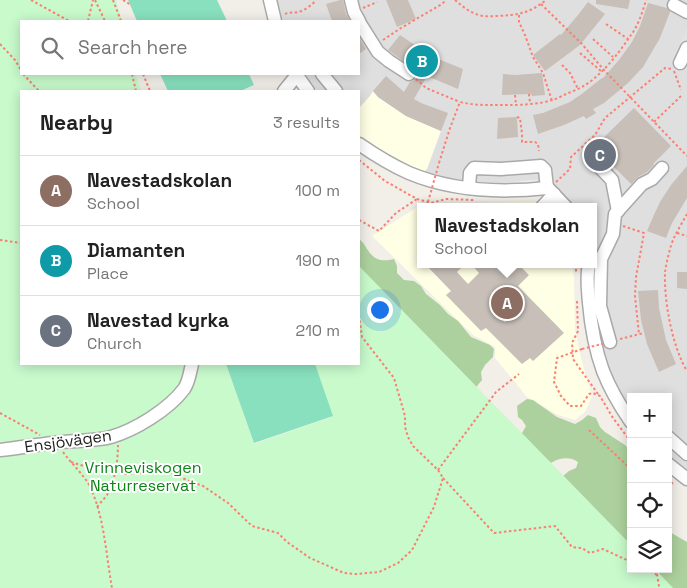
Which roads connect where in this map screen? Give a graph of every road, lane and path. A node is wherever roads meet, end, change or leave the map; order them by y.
1 (31, 0) edge
2 (94, 0) edge
3 (113, 0) edge
4 (123, 0) edge
5 (270, 0) edge
6 (316, 0) edge
7 (446, 0) edge
8 (455, 0) edge
9 (546, 0) edge
10 (646, 0) edge
11 (376, 2) dead end
12 (541, 4) junction
13 (674, 5) dead end
14 (130, 6) dead end
15 (687, 12) edge
16 (356, 14) edge
17 (519, 15) junction
18 (275, 19) edge
19 (67, 20) edge
20 (88, 20) edge
21 (104, 20) edge
22 (121, 20) edge
23 (360, 21) edge
24 (606, 24) dead end
25 (593, 39) dead end
26 (628, 39) junction
27 (0, 44) edge
28 (375, 46) junction
29 (687, 48) edge
30 (580, 53) dead end
31 (613, 58) junction
32 (680, 63) dead end
33 (562, 65) dead end
34 (20, 68) edge
35 (603, 69) junction
36 (601, 71) junction
37 (410, 74) joint
38 (24, 75) edge
39 (132, 75) edge
40 (143, 75) edge
41 (297, 75) edge
42 (323, 75) edge
43 (578, 88) junction
44 (38, 90) edge
45 (136, 90) edge
46 (150, 90) edge
47 (285, 90) edge
48 (307, 90) edge
49 (335, 90) edge
50 (682, 90) dead end
51 (529, 94) dead end
52 (515, 95) dead end
53 (682, 95) dead end
54 (552, 101) junction
55 (460, 102) junction
56 (530, 104) junction
57 (516, 105) junction
58 (517, 117) dead end
59 (654, 122) junction
60 (360, 145) edge
61 (539, 150) dead end
62 (687, 156) edge
63 (590, 157) dead end
64 (662, 168) dead end
65 (469, 188) junction
66 (550, 190) junction
67 (417, 199) dead end
68 (428, 202) dead end
69 (544, 203) edge
70 (562, 203) edge
71 (618, 211) junction
72 (687, 214) edge
73 (360, 221) edge
74 (614, 223) junction
75 (677, 233) junction
76 (687, 236) edge
77 (0, 240) edge
78 (20, 243) edge
79 (576, 268) edge
80 (589, 268) edge
81 (577, 280) dead end
82 (577, 296) dead end
83 (360, 323) edge
84 (644, 333) dead end
85 (639, 334) junction
86 (608, 343) junction
87 (573, 352) junction
88 (192, 365) edge
89 (687, 371) edge
90 (519, 374) dead end
91 (600, 396) junction
92 (0, 413) edge
93 (627, 416) edge
94 (589, 430) dead end
95 (118, 434) junction
96 (628, 438) edge
97 (54, 442) junction
98 (672, 444) edge
99 (0, 450) edge
100 (687, 454) edge
101 (71, 462) junction
102 (627, 465) edge
103 (672, 469) edge
104 (438, 470) junction
105 (115, 472) junction
106 (443, 478) junction
107 (681, 479) edge
108 (97, 507) junction
109 (627, 560) edge
110 (654, 573) edge
111 (658, 575) joint
112 (112, 588) edge
113 (659, 588) edge

1 - 19 path
2 - 20 path
2 - 21 path
3 - 22 path
4 - 14 path
5 - 18 street
6 - 18 path
7 - 28 path
8 - 17 path
9 - 12 path
10 - 26 path
11 - 16 path
12 - 17 path
12 - 35 path
13 - 15 street
17 - 54 path
23 - 28 street
24 - 26 path
25 - 31 path
26 - 31 path
27 - 34 path
28 - 37 street
29 - 32 street
30 - 36 path
31 - 35 path
33 - 43 path
35 - 36 path
35 - 59 path, bridge
36 - 43 path
37 - 55 path
38 - 44 path
39 - 45 path
40 - 46 path
41 - 47 street
41 - 48 street
42 - 49 street
43 - 54 path
50 - 66 path
51 - 56 path
52 - 57 path
53 - 59 path
54 - 56 path
55 - 57 path
55 - 68 path, bridge
56 - 57 path
58 - 61 path
59 - 62 path, bridge
60 - 65 street
63 - 71 street
64 - 71 street
65 - 66 street
65 - 66 street
66 - 69 street
66 - 70 street
67 - 73 path
71 - 74 street
72 - 75 path
74 - 85 path
74 - 86 street
75 - 76 path
75 - 89 path
77 - 78 path
79 - 81 path
80 - 93 street
82 - 87 path
83 - 104 path
84 - 85 path
85 - 86 path
86 - 87 path, bridge
87 - 91 path
87 - 91 path
88 - 95 street, Ensjövägen
90 - 104 path
91 - 96 path
92 - 97 path
94 - 102 path
95 - 97 street, Ensjövägen
95 - 105 path
97 - 99 street, Ensjövägen
97 - 101 path
98 - 100 street
101 - 105 path
101 - 108 path
103 - 107 street
104 - 106 path
105 - 106 path
105 - 108 path
106 - 109 path
108 - 112 path
110 - 111 path
111 - 113 path

